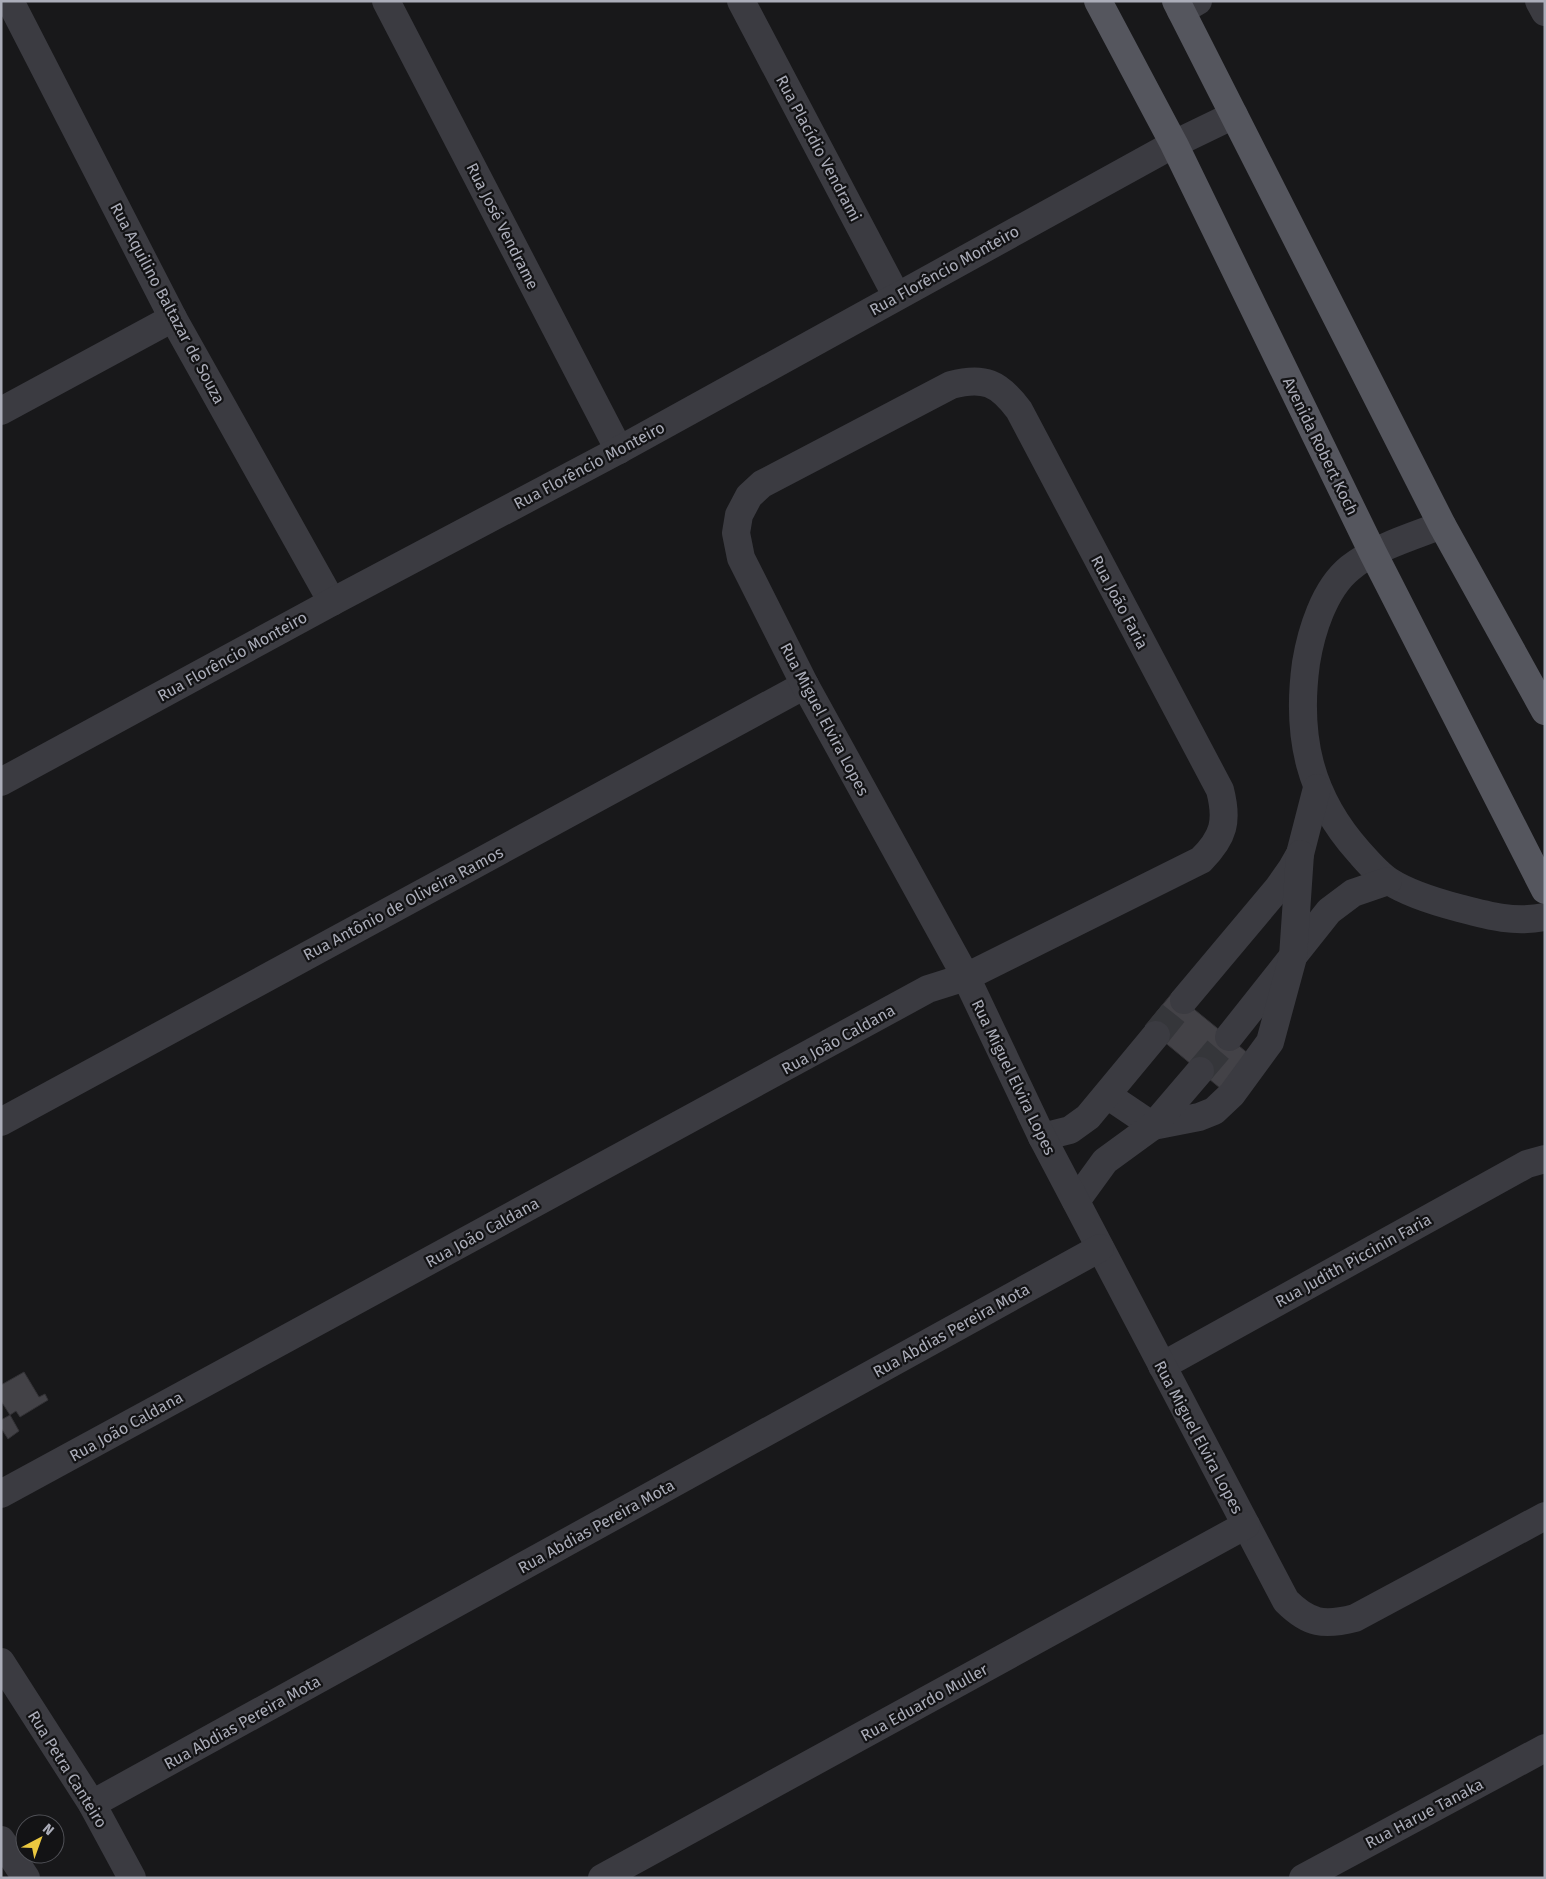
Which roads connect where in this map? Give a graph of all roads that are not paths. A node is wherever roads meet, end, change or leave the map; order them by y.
1 (10, 1) edge
2 (386, 1) edge
3 (741, 1) edge
4 (1098, 1) edge
5 (1539, 1) edge
6 (1185, 4) edge
7 (1545, 12) edge
8 (1234, 115) junction
9 (1174, 144) junction
10 (896, 296) junction
11 (173, 318) junction
12 (1, 411) edge
13 (619, 450) junction
14 (739, 515) joint
15 (1442, 525) junction
16 (1373, 553) junction
17 (332, 602) junction
18 (805, 685) junction
19 (1545, 712) edge
20 (1, 782) edge
21 (1317, 788) junction
22 (1222, 834) joint
23 (1300, 854) junction
24 (1388, 881) junction
25 (1545, 890) edge
26 (1545, 917) edge
27 (1293, 957) junction
28 (966, 977) junction
29 (1184, 1000) tunnel mouth
30 (1156, 1035) tunnel mouth
31 (1229, 1037) tunnel mouth
32 (1200, 1071) tunnel mouth
33 (1107, 1095) junction
34 (1, 1122) edge
35 (1153, 1126) junction
36 (1042, 1137) junction
37 (1545, 1159) edge
38 (1076, 1201) junction
39 (1100, 1248) junction
40 (1162, 1366) junction
41 (1, 1494) edge
42 (1545, 1516) edge
43 (1246, 1525) junction
44 (1, 1662) edge
45 (1545, 1748) edge
46 (92, 1804) junction
47 (1, 1840) edge
48 (26, 1878) edge
49 (132, 1878) edge
50 (602, 1878) edge
51 (1303, 1878) edge

1 - 11 street, Rua Aquilino Baltazar de Souza
2 - 13 street, Rua José Vendrame
3 - 10 street, Rua Placídio Vendrami
4 - 9 main road, Avenida Robert Koch
5 - 7 street
6 - 8 main road
8 - 9 street, Rua Florêncio Monteiro
8 - 15 main road
9 - 10 street, Rua Florêncio Monteiro
9 - 16 main road, Avenida Robert Koch
10 - 13 street, Rua Florêncio Monteiro
11 - 12 street
11 - 17 street, Rua Aquilino Baltazar de Souza
13 - 17 street, Rua Florêncio Monteiro
14 - 18 street, Rua Miguel Elvira Lopes
14 - 22 street, Rua João Faria
15 - 16 street
15 - 19 main road
16 - 21 street
16 - 25 main road, Avenida Robert Koch
17 - 20 street, Rua Florêncio Monteiro
18 - 28 street, Rua Miguel Elvira Lopes
18 - 34 street, Rua Antônio de Oliveira Ramos
21 - 23 street
21 - 24 street
22 - 28 street, Rua João Caldana
23 - 27 street
23 - 29 street
24 - 26 street
24 - 27 street
27 - 31 street
27 - 35 street
28 - 36 street, Rua Miguel Elvira Lopes
28 - 41 street, Rua João Caldana
30 - 33 street
32 - 35 street
33 - 35 street
33 - 36 street
35 - 38 street
36 - 38 street, Rua Miguel Elvira Lopes
37 - 40 street, Rua Judith Piccinin Faria
38 - 39 street, Rua Miguel Elvira Lopes
39 - 40 street, Rua Miguel Elvira Lopes
39 - 46 street, Rua Abdias Pereira Mota
40 - 43 street, Rua Miguel Elvira Lopes
42 - 43 street, Rua Miguel Elvira Lopes
43 - 50 street, Rua Eduardo Muller
44 - 46 street, Rua Petra Canteiro
45 - 51 street, Rua Harue Tanaka
46 - 49 street, Rua Petra Canteiro
47 - 48 street

